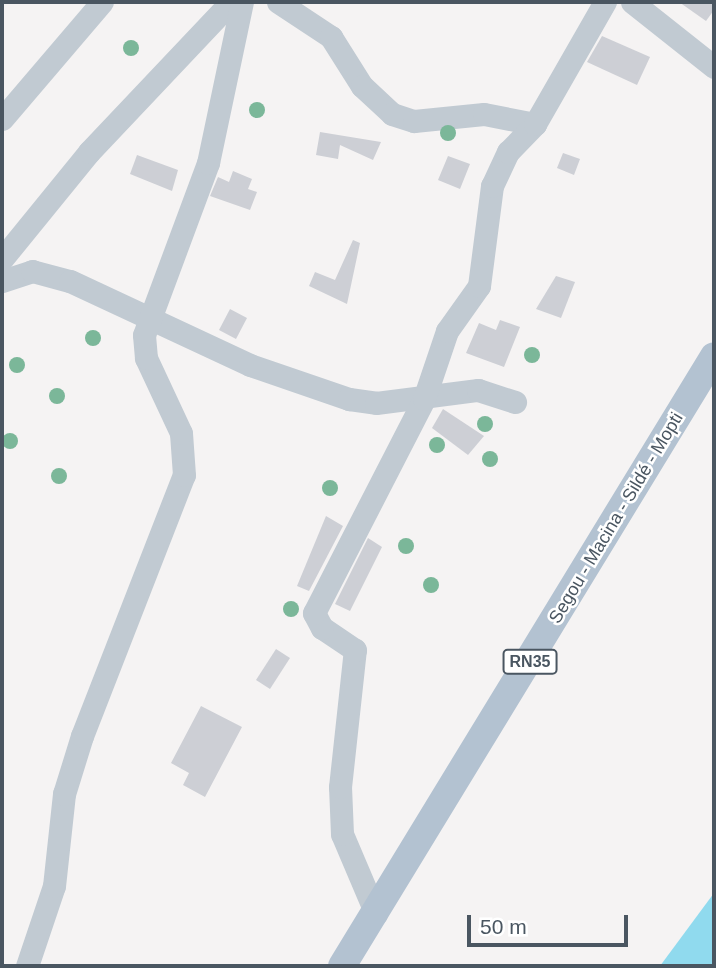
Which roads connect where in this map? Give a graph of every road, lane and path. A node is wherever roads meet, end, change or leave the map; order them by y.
1 (102, 2) edge
2 (232, 2) edge
3 (242, 2) edge
4 (278, 2) edge
5 (605, 2) edge
6 (632, 2) edge
7 (714, 66) edge
8 (2, 119) edge
9 (535, 124) junction
10 (2, 259) edge
11 (2, 281) edge
12 (148, 317) junction
13 (714, 356) edge
14 (424, 399) junction
15 (516, 402) dead end
16 (376, 914) junction
17 (27, 966) edge
18 (342, 966) edge

1 - 8 street
2 - 10 street
3 - 12 street
4 - 9 street
5 - 9 street
6 - 7 street
9 - 14 street
11 - 12 street
12 - 14 street
12 - 17 street
13 - 16 main road, Segou - Macina - Sildé - Mopti / RN35
14 - 15 street
14 - 16 street
16 - 18 main road, Segou - Macina - Sildé - Mopti / RN35

